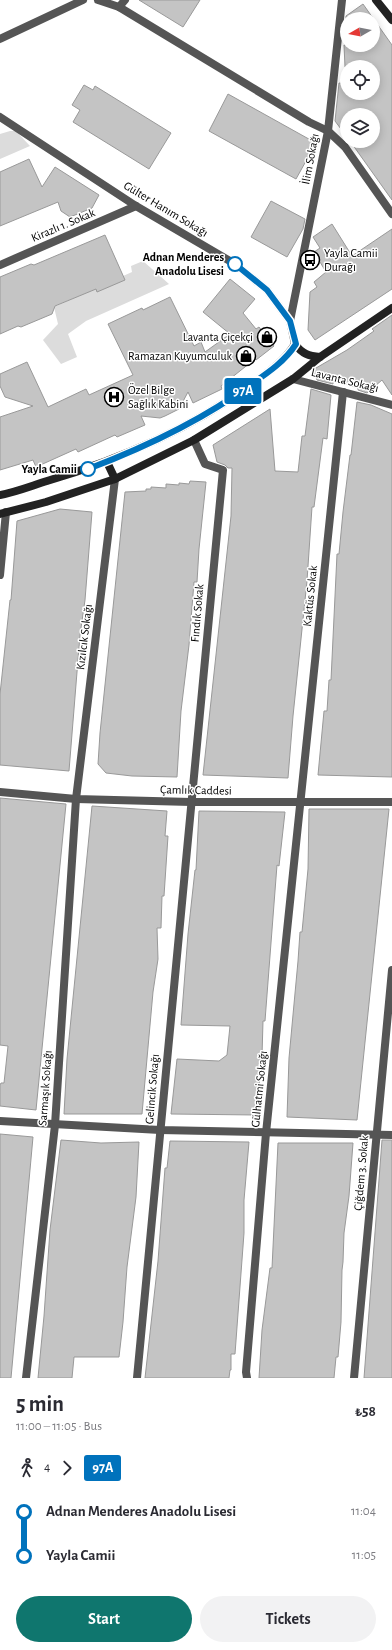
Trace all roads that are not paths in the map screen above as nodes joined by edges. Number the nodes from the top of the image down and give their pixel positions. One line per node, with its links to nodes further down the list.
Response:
1 (83, 0): 7 (street)
2 (98, 0): 5 (street)
3 (342, 0): 9 (street, İlim Sokağı)
4 (376, 0): 6 (main road)
5 (122, 3): 9 (street)
6 (392, 20)
7 (0, 39)
8 (0, 116): 10 (street, Gülter Hanım Sokağı)
9 (328, 132): 11 (street); 14 (street, İlim Sokağı)
10 (136, 206): 12 (street, Kirazlı 1. Sokak); 14 (street, Gülter Hanım Sokağı)
11 (392, 214)
12 (0, 265)
13 (392, 308): 16 (main road)
14 (290, 321): 15 (street, Gülter Hanım Sokağı)
15 (296, 344): 16 (main road); 21 (main road)
16 (320, 356): 17 (main road)
17 (293, 379): 18 (street, Lavanta Sokağı); 20 (main road)
18 (343, 392): 19 (street, Lavanta Sokağı); 29 (street, Kaktüs Sokak)
19 (392, 405)
20 (194, 440): 22 (main road); 28 (street, Fındık Sokak)
21 (107, 462): 22 (main road); 23 (main road)
22 (115, 479): 24 (main road); 27 (street, Kızılcık Sokağı)
23 (0, 495)
24 (3, 513): 25 (street)
25 (0, 575)
26 (0, 792): 27 (street, Çamlık Caddesi)
27 (76, 799): 28 (street, Çamlık Caddesi); 33 (street, Sarmaşık Sokağı)
28 (191, 802): 29 (street, Çamlık Caddesi); 34 (street, Gelincik Sokağı)
29 (301, 802): 30 (street, Çamlık Caddesi); 35 (street, Gülhatmi Sokağı)
30 (392, 802)
31 (392, 970): 36 (street, Çiğdem 3. Sokak)
32 (0, 1121): 33 (street)
33 (55, 1125): 34 (street); 38 (street, Sarmaşık Sokağı)
34 (160, 1130): 35 (street); 39 (street, Gelincik Sokağı)
35 (266, 1133): 36 (street); 40 (street, Gülhatmi Sokağı)
36 (376, 1135): 37 (street); 41 (street, Çiğdem 3. Sokak)
37 (392, 1135)
38 (26, 1378)
39 (137, 1378)
40 (247, 1378)
41 (354, 1378)

